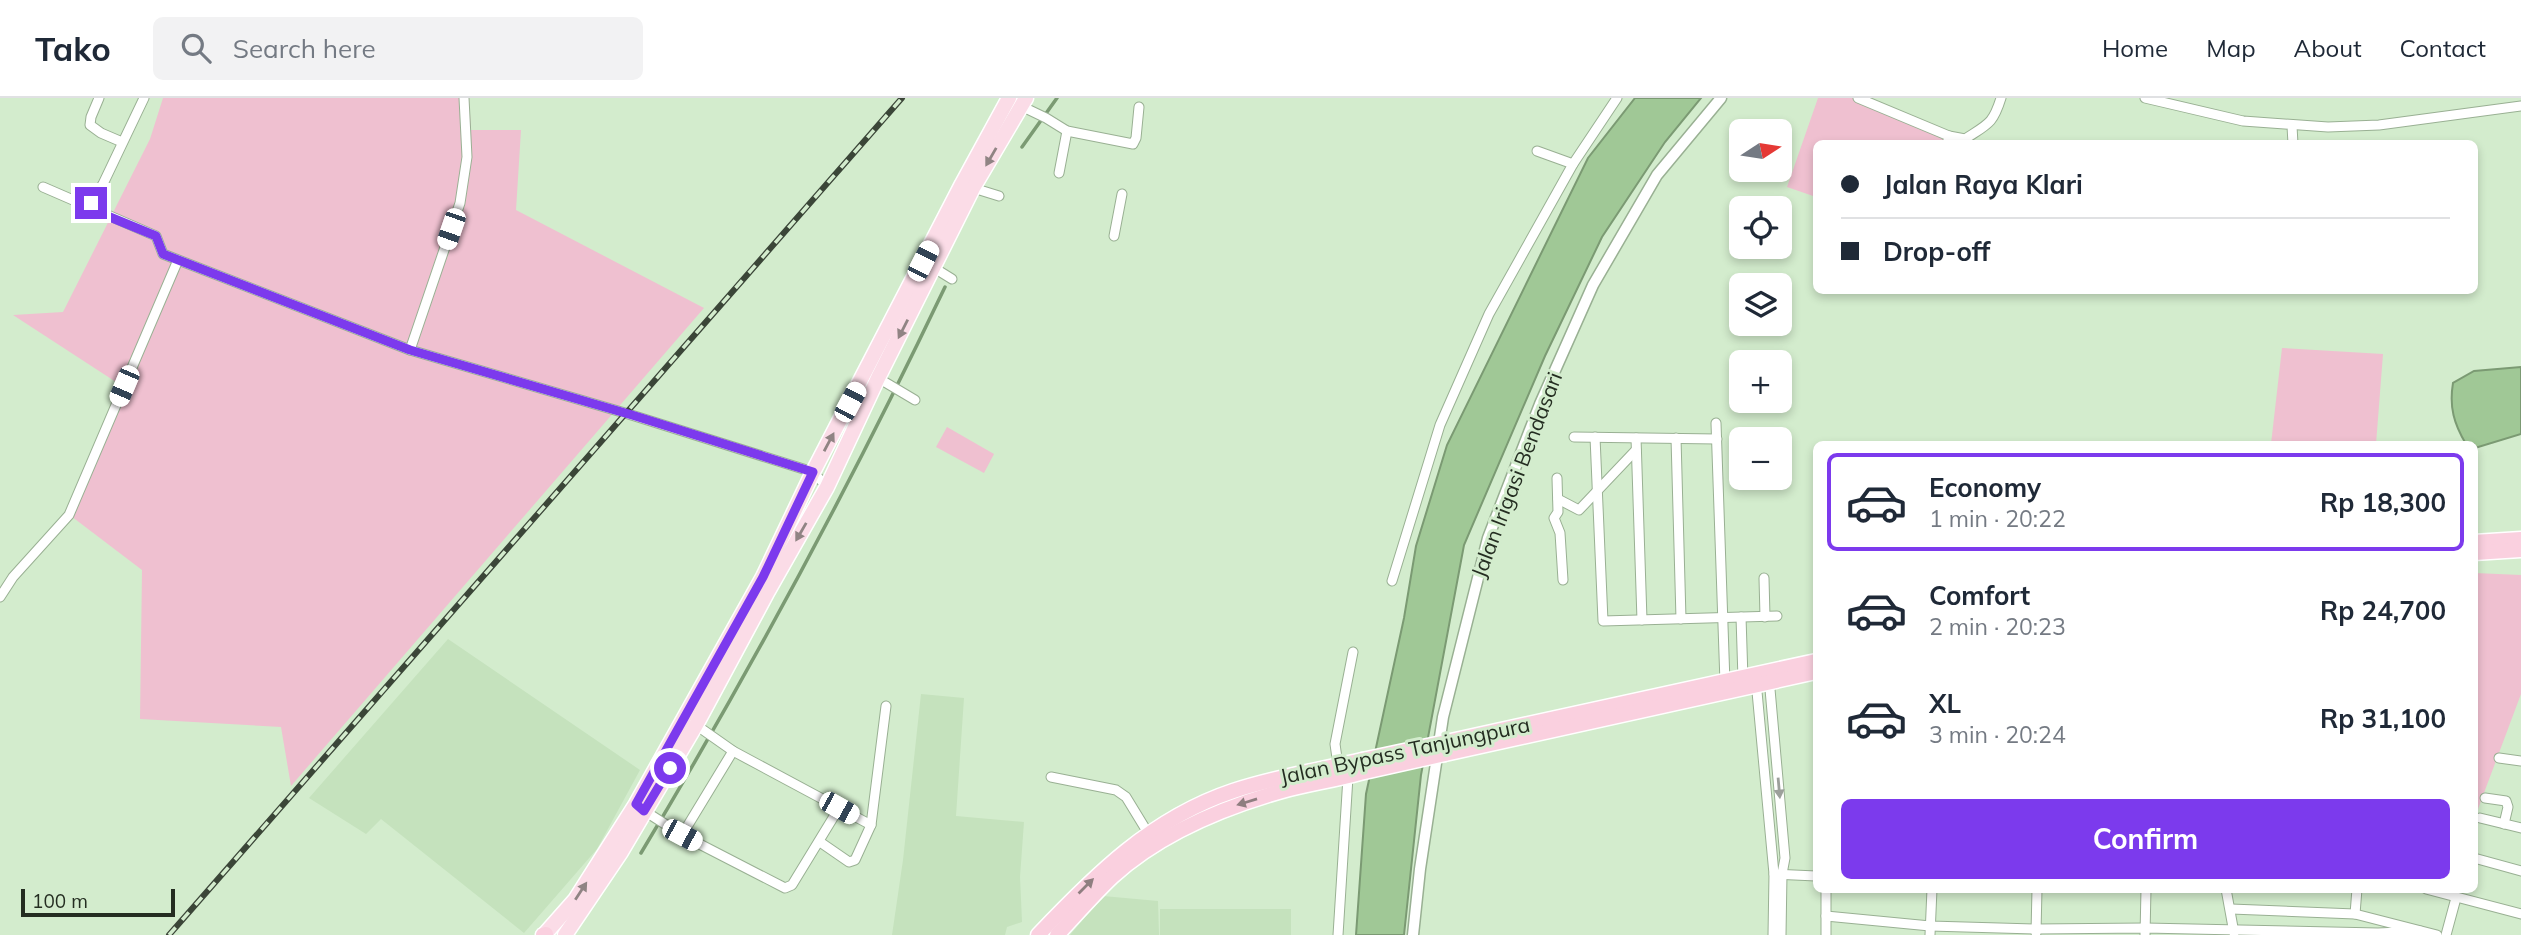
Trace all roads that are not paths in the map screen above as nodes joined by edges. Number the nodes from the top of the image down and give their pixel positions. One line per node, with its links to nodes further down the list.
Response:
1 (99, 98): 17 (street)
2 (144, 98): 17 (street)
3 (464, 98): 27 (street)
4 (1617, 98): 19 (street)
5 (1721, 98): 106 (street, Jalan Irigasi Bendasari)
6 (1858, 98): 15 (street)
7 (2001, 98): 15 (street)
8 (2144, 98): 10 (street)
9 (1019, 101): 14 (street); 26 (main road)
10 (2185, 102): 13 (street)
11 (2521, 106): 13 (street)
12 (1139, 107): 14 (street)
13 (2292, 126): 16 (street)
14 (1067, 131): 20 (street)
15 (1948, 140)
16 (2292, 140)
17 (122, 142): 23 (street)
18 (1537, 151): 19 (street)
19 (1573, 164): 48 (street)
20 (1059, 173)
21 (43, 187): 23 (street)
22 (1122, 194): 24 (street)
23 (88, 208): 25 (street)
24 (1114, 236)
25 (178, 260): 27 (street); 49 (street)
26 (939, 271): 28 (main road, one-way to 28); 37 (main road, one-way to 26)
27 (410, 350): 37 (street)
28 (878, 378): 29 (street); 39 (main road)
29 (915, 400)
30 (1716, 423): 35 (street)
31 (1574, 437): 32 (street)
32 (1595, 437): 33 (street); 40 (street)
33 (1636, 438): 34 (street); 36 (street)
34 (1676, 438): 35 (street); 54 (street)
35 (1717, 439): 53 (street)
36 (1636, 450): 40 (street); 55 (street)
37 (813, 472): 39 (street); 72 (main road)
38 (1558, 478): 41 (street)
39 (827, 486): 62 (main road, one-way to 62)
40 (1597, 490): 41 (street); 55 (street)
41 (1558, 499): 47 (street)
42 (2521, 539): 43 (highway)
43 (2478, 542)
44 (2521, 550): 45 (highway)
45 (2478, 553)
46 (1764, 578): 52 (street)
47 (1563, 580)
48 (1392, 581)
49 (0, 597)
50 (1777, 616): 52 (street)
51 (1741, 617): 52 (street); 53 (street); 59 (street)
52 (1765, 617)
53 (1723, 618): 54 (street); 60 (street)
54 (1681, 619): 55 (street)
55 (1642, 620)
56 (1353, 652): 67 (street)
57 (1813, 662): 59 (highway, Jalan Bypass Tanjungpura)
58 (1813, 672): 59 (highway, Jalan Bypass Tanjungpura)
59 (1758, 679): 60 (highway, Jalan Bypass Tanjungpura); 63 (highway, Jalan Bypass Tanjungpura); 82 (street)
60 (1725, 682): 63 (highway, Jalan Bypass Tanjungpura)
61 (886, 706): 75 (street)
62 (704, 731): 64 (street); 72 (main road)
63 (1445, 748): 68 (highway, Jalan Bypass Tanjungpura, bridge)
64 (733, 751): 71 (street); 78 (street)
65 (2499, 758): 66 (street)
66 (2521, 761)
67 (1338, 765): 68 (highway, Jalan Bypass Tanjungpura); 77 (highway, Jalan Bypass Tanjungpura)
68 (1357, 770): 104 (highway, Jalan Bypass Tanjungpura, one-way to 104); 105 (street)
69 (1051, 777): 77 (street)
70 (2486, 798): 74 (street)
71 (839, 808): 75 (street); 79 (street)
72 (649, 814): 78 (street); 101 (main road, one-way to 72); 102 (main road)
73 (2480, 818): 74 (street)
74 (2504, 824): 76 (street)
75 (871, 825): 79 (street)
76 (2521, 828)
77 (1148, 833): 103 (highway, Jalan Bypass Tanjungpura, one-way to 77)
78 (682, 835): 79 (street)
79 (820, 842)
80 (2478, 859): 81 (street)
81 (2521, 871)
82 (1778, 874): 83 (street); 107 (street); 108 (street)
83 (1813, 876)
84 (1826, 893): 95 (street)
85 (1932, 893): 96 (street)
86 (2036, 893): 99 (street)
87 (2146, 893): 97 (street)
88 (2228, 893): 92 (street)
89 (2357, 893): 93 (street)
90 (2439, 893): 91 (street)
91 (2456, 898): 94 (street); 111 (street)
92 (2231, 909): 93 (street); 100 (street)
93 (2355, 914): 98 (street)
94 (2521, 914)
95 (1826, 916): 96 (street); 109 (street)
96 (1930, 931): 99 (street)
97 (2145, 931): 99 (street); 100 (street)
98 (2420, 931): 100 (street); 110 (street)
99 (2036, 932)
100 (2234, 932)
101 (545, 935)
102 (565, 935)
103 (1038, 935)
104 (1057, 935)
105 (1338, 935)
106 (1413, 935)
107 (1773, 935)
108 (1782, 935)
109 (1826, 935)
110 (2437, 935)
111 (2446, 935)

